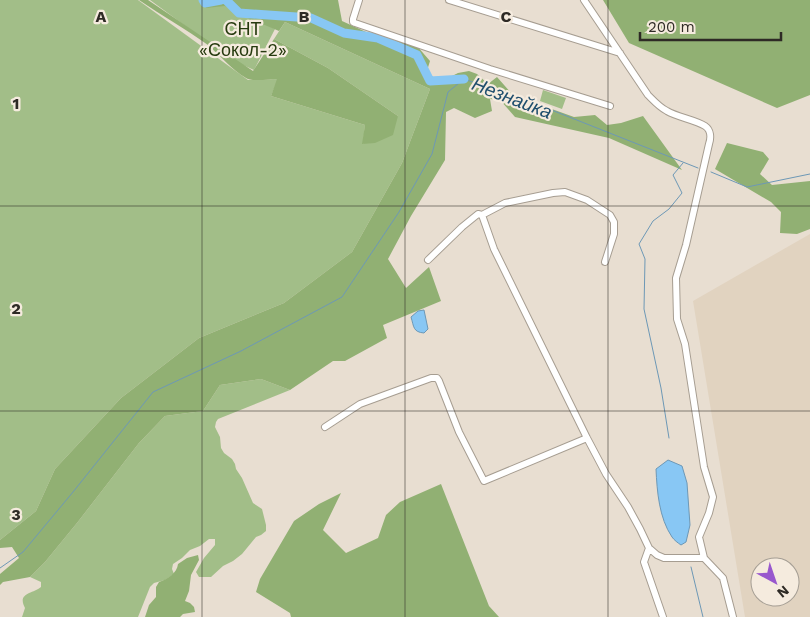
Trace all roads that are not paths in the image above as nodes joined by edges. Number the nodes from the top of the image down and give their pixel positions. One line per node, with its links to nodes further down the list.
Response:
1 (359, 0): 5 (street)
2 (449, 0): 4 (street)
3 (584, 0): 4 (street)
4 (620, 54): 12 (street)
5 (610, 106)
6 (482, 215): 7 (street); 8 (street); 10 (street)
7 (428, 260)
8 (605, 262)
9 (325, 427): 10 (street)
10 (587, 438): 11 (street)
11 (649, 548): 12 (street); 13 (street)
12 (704, 558): 14 (street)
13 (663, 617)
14 (733, 617)

